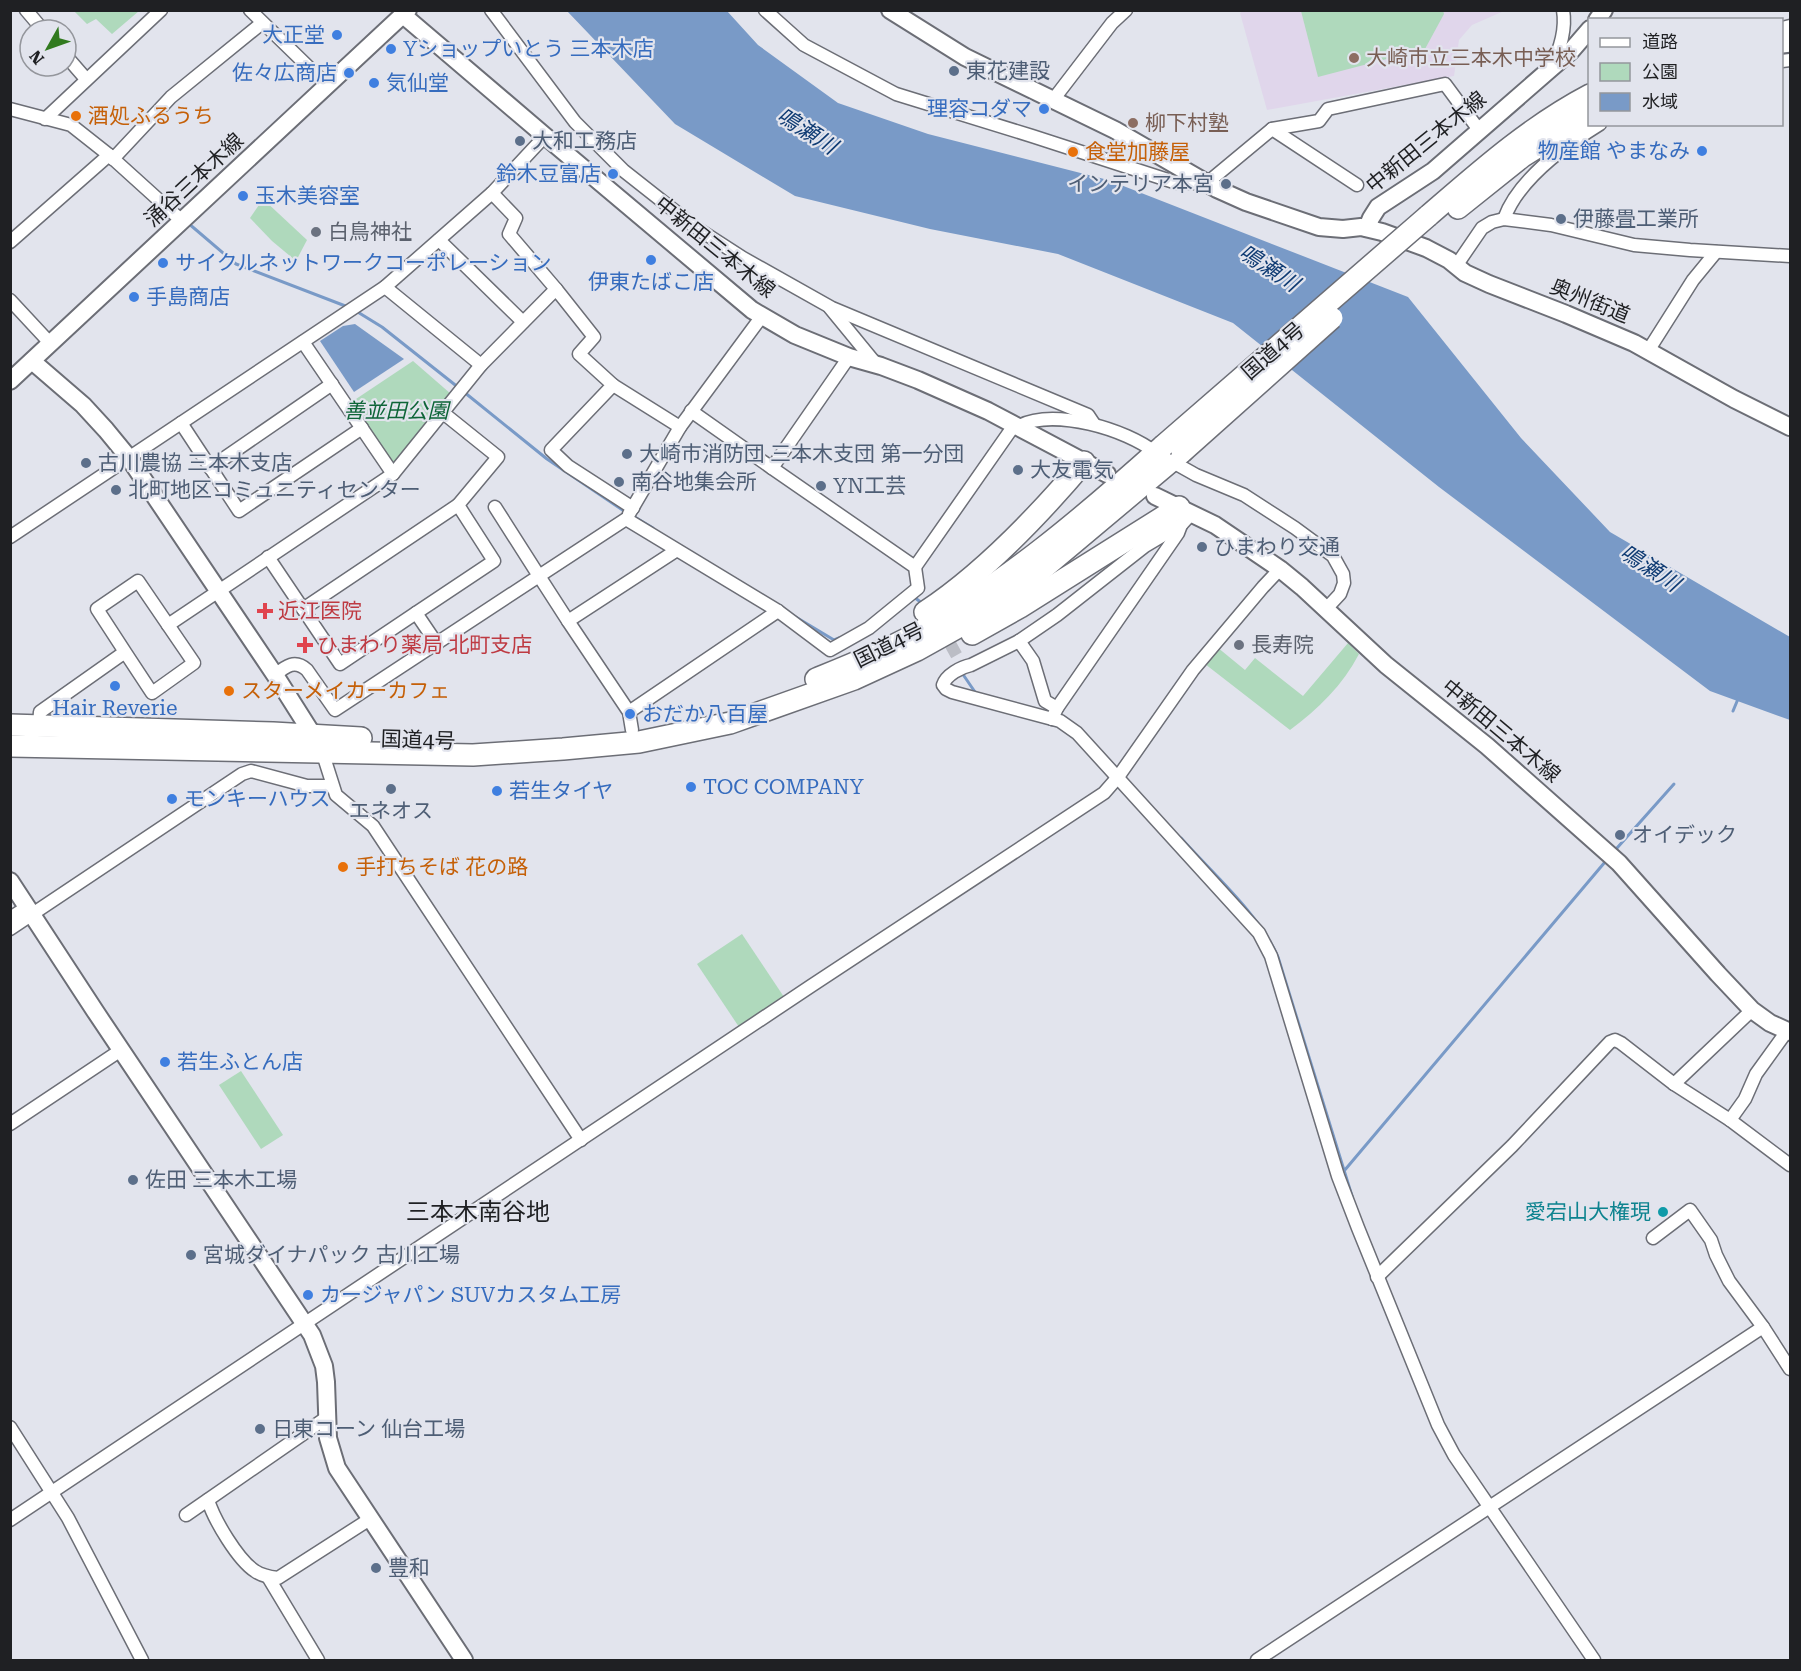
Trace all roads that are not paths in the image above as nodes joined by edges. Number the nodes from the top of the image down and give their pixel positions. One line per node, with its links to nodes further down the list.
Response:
1 (161, 10): 13 (street)
2 (250, 10): 9 (street)
3 (491, 10): 38 (street)
4 (765, 10): 24 (street)
5 (890, 10): 15 (main road)
6 (1126, 10): 15 (street)
7 (1563, 10): 12 (street)
8 (405, 13): 14 (main road, 涌谷三本木線); 22 (main road, 中新田三本木線)
9 (262, 23): 14 (street); 23 (street)
10 (1588, 31): 12 (main road, 中新田三本木線)
11 (78, 70): 13 (street)
12 (1542, 76): 21 (main road, 中新田三本木線)
13 (86, 79): 18 (street)
14 (328, 86): 28 (main road, 涌谷三本木線)
15 (1053, 100): 24 (main road)
16 (1588, 100): 59 (highway, 国道4号, bridge)
17 (10, 109): 18 (street)
18 (45, 119): 23 (street)
19 (1597, 126): 27 (street)
20 (1272, 129): 21 (street); 24 (street); 25 (street)
21 (1479, 130): 29 (main road, 中新田三本木線)
22 (544, 136): 26 (street); 39 (main road, 中新田三本木線)
23 (111, 157): 28 (street); 31 (street)
24 (1207, 183): 29 (main road)
25 (1357, 185)
26 (492, 193): 30 (street); 36 (street)
27 (1504, 219): 32 (street); 34 (street)
28 (182, 221): 42 (main road, 涌谷三本木線)
29 (1367, 228): 34 (main road, 奥州街道)
30 (438, 240): 35 (street); 40 (street)
31 (10, 242)
32 (1716, 252): 33 (street); 43 (street)
33 (1791, 256)
34 (1456, 266): 43 (main road, 奥州街道)
35 (385, 287): 41 (street); 47 (street)
36 (556, 289): 40 (street); 50 (street)
37 (10, 300): 42 (street)
38 (828, 305): 46 (street); 54 (street)
39 (762, 316): 44 (main road, 中新田三本木線); 51 (street)
40 (524, 322): 47 (street)
41 (303, 342): 49 (street); 53 (street)
42 (50, 344): 45 (main road, 涌谷三本木線)
43 (1648, 351): 57 (main road, 奥州街道)
44 (849, 357): 46 (main road, 中新田三本木線); 63 (street)
45 (32, 361): 48 (main road, 涌谷三本木線); 60 (main road)
46 (876, 364): 55 (main road, 中新田三本木線)
47 (481, 365): 52 (street)
48 (10, 381)
49 (332, 384): 58 (street); 62 (street)
50 (613, 385): 56 (street); 69 (street)
51 (692, 411): 56 (street); 63 (street)
52 (442, 412): 64 (street); 67 (street)
53 (181, 423): 60 (street); 62 (street)
54 (1094, 424): 55 (street); 59 (street)
55 (1017, 425): 61 (main road, 中新田三本木線); 74 (street)
56 (680, 427): 69 (street)
57 (1791, 427)
58 (362, 428): 62 (street); 64 (street)
59 (1168, 453): 81 (street); 89 (highway, 国道4号); 91 (highway, 国道4号)
60 (129, 458): 71 (street); 78 (main road)
61 (1083, 462): 65 (main road, 中新田三本木線); 89 (highway)
62 (210, 468)
63 (772, 468): 74 (street)
64 (393, 474): 73 (street)
65 (1107, 474)
66 (1155, 495): 70 (main road, 中新田三本木線)
67 (458, 505): 80 (street); 83 (street)
68 (495, 507): 76 (street)
69 (630, 513): 72 (street); 76 (street)
70 (1184, 514): 75 (main road, 中新田三本木線); 86 (street); 91 (highway); 92 (street)
71 (10, 537)
72 (677, 550): 82 (street); 84 (street)
73 (268, 557): 78 (street); 80 (street)
74 (915, 567): 77 (street)
75 (1280, 569): 81 (main road, 中新田三本木線); 98 (street)
76 (539, 576): 84 (street); 87 (street)
77 (918, 588): 79 (street); 82 (street)
78 (219, 591): 85 (street); 90 (main road)
79 (927, 602)
80 (303, 609): 83 (street)
81 (1326, 609): 104 (main road, 中新田三本木線)
82 (777, 611): 93 (street)
83 (416, 613): 87 (street)
84 (568, 621): 93 (street)
85 (168, 625): 88 (street); 88 (street)
86 (1019, 641): 92 (street); 92 (street)
87 (437, 644): 90 (street)
88 (125, 652): 95 (street)
89 (831, 673): 93 (highway, 国道4号)
90 (275, 675): 96 (main road)
91 (789, 703): 96 (highway, 国道4号)
92 (1054, 713): 98 (street)
93 (631, 721): 96 (highway, 国道4号)
94 (10, 725): 95 (highway, 国道4号)
95 (39, 725): 96 (highway, 国道4号)
96 (318, 743): 97 (highway, 国道4号); 99 (street)
97 (10, 746)
98 (1120, 774): 110 (street); 113 (street)
99 (332, 786): 101 (street); 110 (street)
100 (10, 881): 101 (main road)
101 (30, 911): 102 (street); 103 (street); 106 (main road)
102 (10, 918)
103 (10, 929)
104 (1752, 1010): 105 (main road, 中新田三本木線); 107 (street)
105 (1789, 1032): 108 (street)
106 (121, 1050): 109 (street); 114 (main road)
107 (1674, 1084): 108 (street); 113 (street)
108 (1730, 1120): 111 (street)
109 (10, 1124)
110 (581, 1140): 114 (street)
111 (1791, 1165)
112 (1653, 1238): 115 (street)
113 (1380, 1274): 121 (street)
114 (305, 1324): 117 (main road); 119 (street)
115 (1763, 1327): 116 (street); 121 (street)
116 (1791, 1369)
117 (326, 1418): 120 (street); 123 (main road)
118 (10, 1427): 119 (street)
119 (52, 1492): 124 (street); 126 (street)
120 (208, 1500): 122 (street); 125 (street)
121 (1492, 1505): 129 (street); 130 (street)
122 (186, 1515)
123 (370, 1519): 125 (street); 128 (main road)
124 (10, 1520)
125 (268, 1577): 127 (street)
126 (142, 1660)
127 (318, 1660)
128 (464, 1660)
129 (1257, 1660)
130 (1594, 1660)

